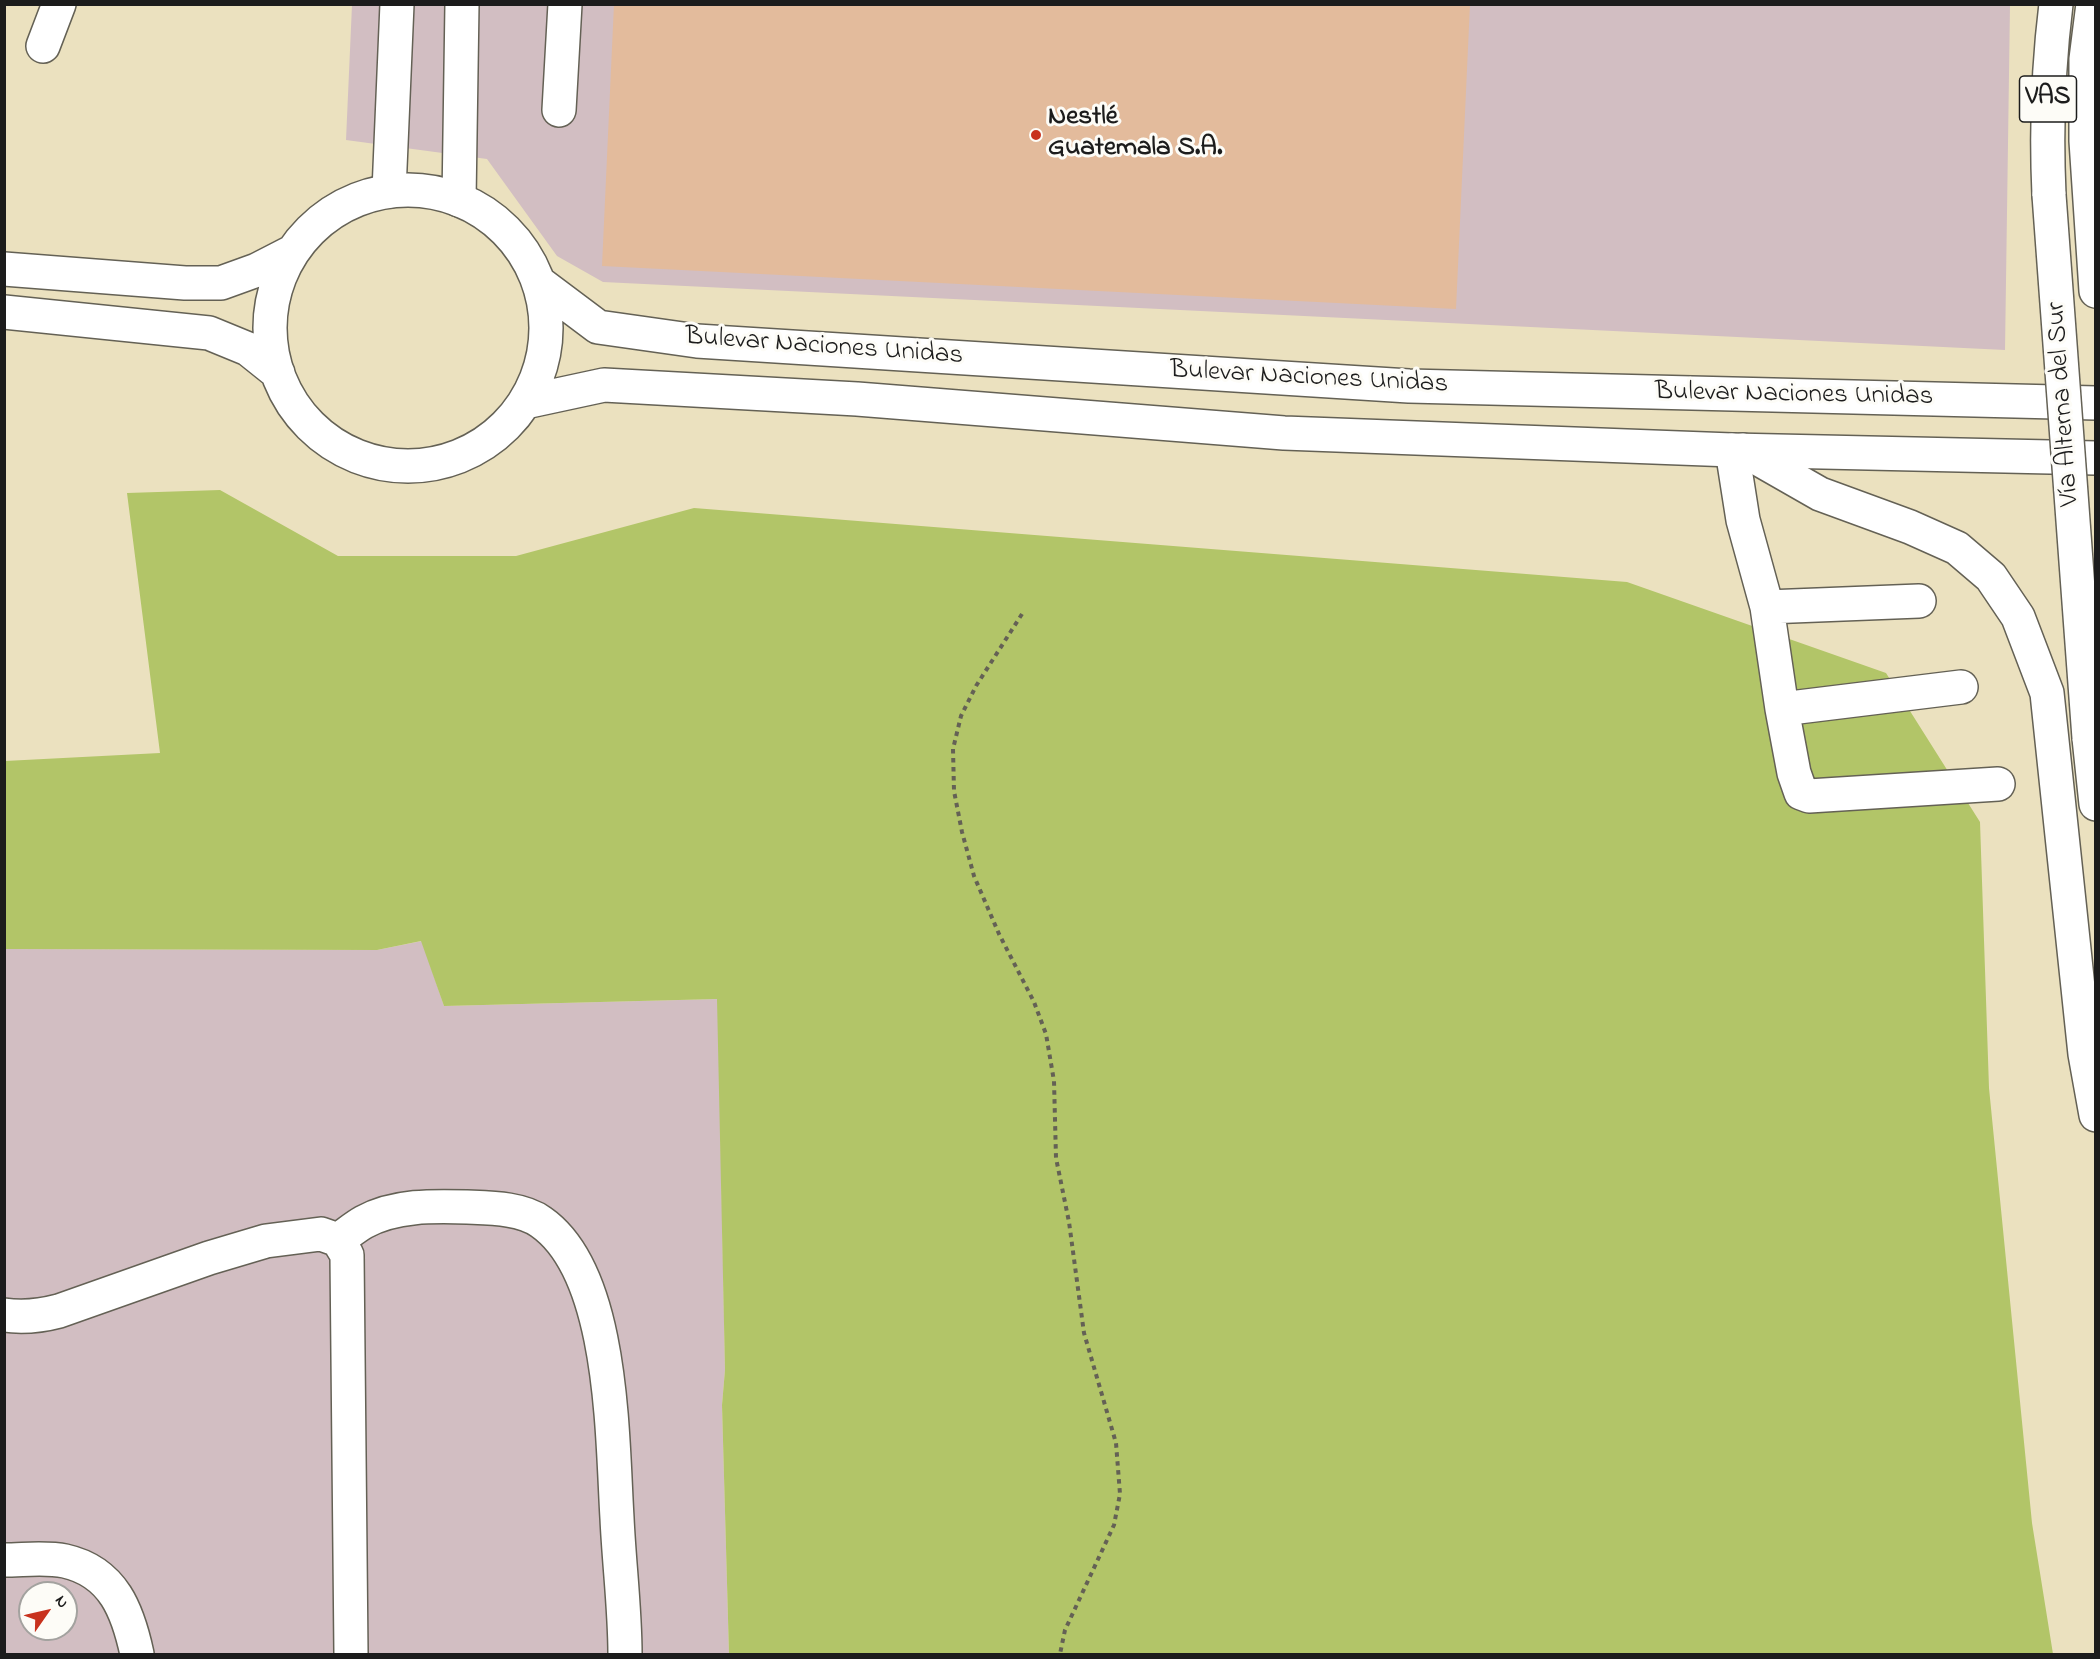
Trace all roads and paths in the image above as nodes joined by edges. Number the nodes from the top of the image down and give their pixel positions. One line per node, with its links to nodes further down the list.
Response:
1 (59, 4): 7 (main road)
2 (397, 4): 9 (main road)
3 (462, 4): 10 (main road)
4 (565, 4): 8 (main road)
5 (2056, 4): 27 (main road, Vía Alterna del Sur / VAS, bridge)
6 (2092, 4): 14 (main road, Vía Alterna del Sur / VAS)
7 (43, 46)
8 (559, 110)
9 (389, 192): 10 (main road); 11 (main road)
10 (459, 200): 13 (main road)
11 (292, 252): 12 (main road); 16 (main road)
12 (4, 269)
13 (538, 282): 17 (main road); 18 (main road, Bulevar Naciones Unidas)
14 (2096, 291)
15 (4, 312): 16 (main road)
16 (278, 373): 17 (main road)
17 (525, 402): 19 (main road, Bulevar Naciones Unidas)
18 (2096, 403)
19 (1737, 450): 20 (main road, Bulevar Naciones Unidas); 22 (main road); 28 (main road)
20 (2096, 458)
21 (1919, 601): 22 (main road)
22 (1767, 607): 25 (main road)
23 (1022, 614): 35 (path)
24 (1961, 687): 25 (main road)
25 (1782, 709): 26 (main road)
26 (1998, 784)
27 (2096, 804)
28 (2096, 1115)
29 (338, 1240): 30 (main road); 33 (main road); 34 (main road)
30 (4, 1315)
31 (4, 1560): 32 (main road)
32 (137, 1654)
33 (351, 1654)
34 (625, 1654)
35 (1060, 1654)

